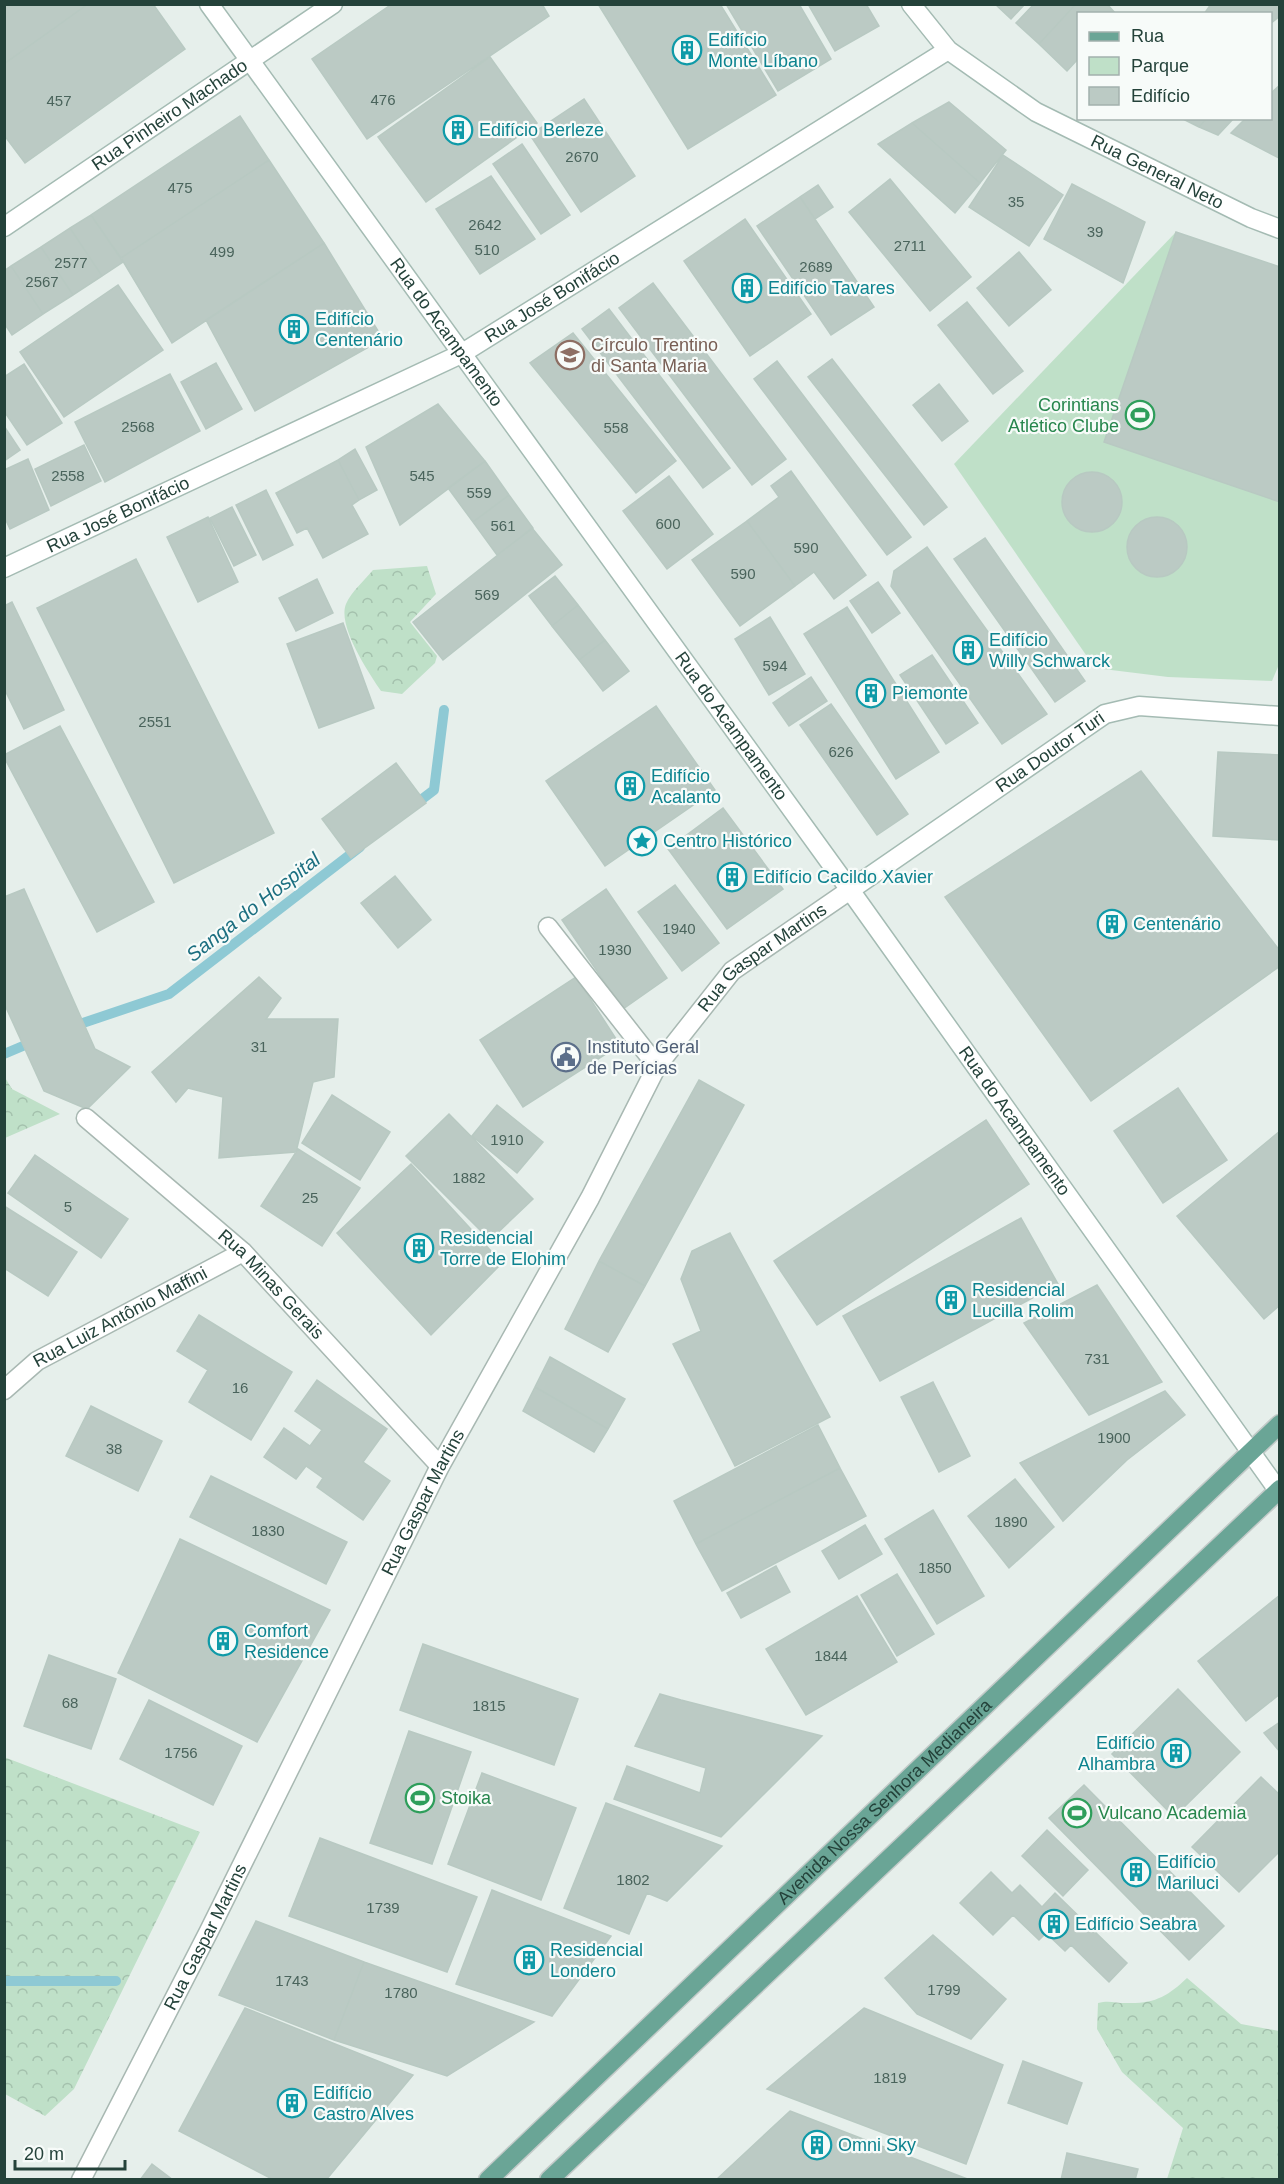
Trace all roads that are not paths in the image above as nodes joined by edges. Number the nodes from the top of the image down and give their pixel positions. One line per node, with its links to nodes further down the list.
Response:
1 (209, 4): 5 (main road, Rua do Acampamento)
2 (333, 4): 5 (main road, Rua Pinheiro Machado)
3 (911, 4): 4 (main road, Rua General Neto)
4 (948, 50): 7 (main road, Rua General Neto); 8 (main road, Rua José Bonifácio)
5 (249, 61): 6 (main road, Rua Pinheiro Machado); 8 (main road, Rua do Acampamento)
6 (4, 227)
7 (1280, 229)
8 (461, 354): 9 (main road, Rua José Bonifácio); 11 (main road, Rua do Acampamento)
9 (4, 568)
10 (1280, 716): 11 (main road, Rua Doutor Turi)
11 (850, 890): 13 (main road, Rua Gaspar Martins); 18 (main road, Rua do Acampamento)
12 (548, 927): 13 (main road)
13 (657, 1066): 19 (main road, Rua Gaspar Martins)
14 (86, 1118): 15 (main road, Rua Minas Gerais)
15 (243, 1252): 16 (main road, Rua Luiz Antônio Maffini); 19 (main road, Rua Minas Gerais)
16 (4, 1390)
17 (1280, 1424): 18 (main road, Avenida Nossa Senhora Medianeira)
18 (1251, 1451): 20 (main road, Rua do Acampamento); 22 (main road, Avenida Nossa Senhora Medianeira)
19 (440, 1467): 21 (main road, Rua Gaspar Martins)
20 (1279, 1491): 23 (main road)
21 (81, 2180)
22 (488, 2180)
23 (549, 2180)

